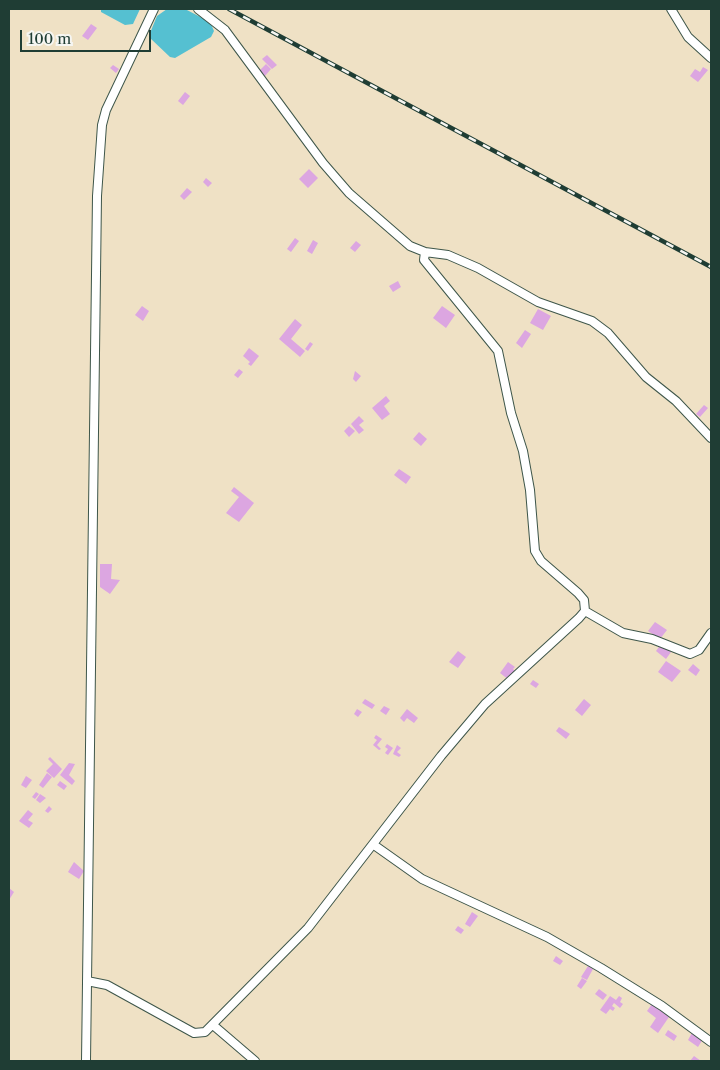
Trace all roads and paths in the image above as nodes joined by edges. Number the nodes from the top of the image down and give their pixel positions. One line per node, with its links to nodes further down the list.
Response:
1 (154, 9): 10 (street)
2 (198, 9): 5 (street)
3 (672, 9): 4 (street)
4 (711, 58)
5 (425, 252): 6 (street); 7 (street)
6 (711, 438)
7 (584, 611): 8 (street); 9 (street)
8 (711, 633)
9 (374, 845): 11 (street); 12 (street)
10 (87, 981): 11 (street); 13 (street)
11 (213, 1025): 14 (street)
12 (711, 1042)
13 (86, 1061)
14 (255, 1061)

